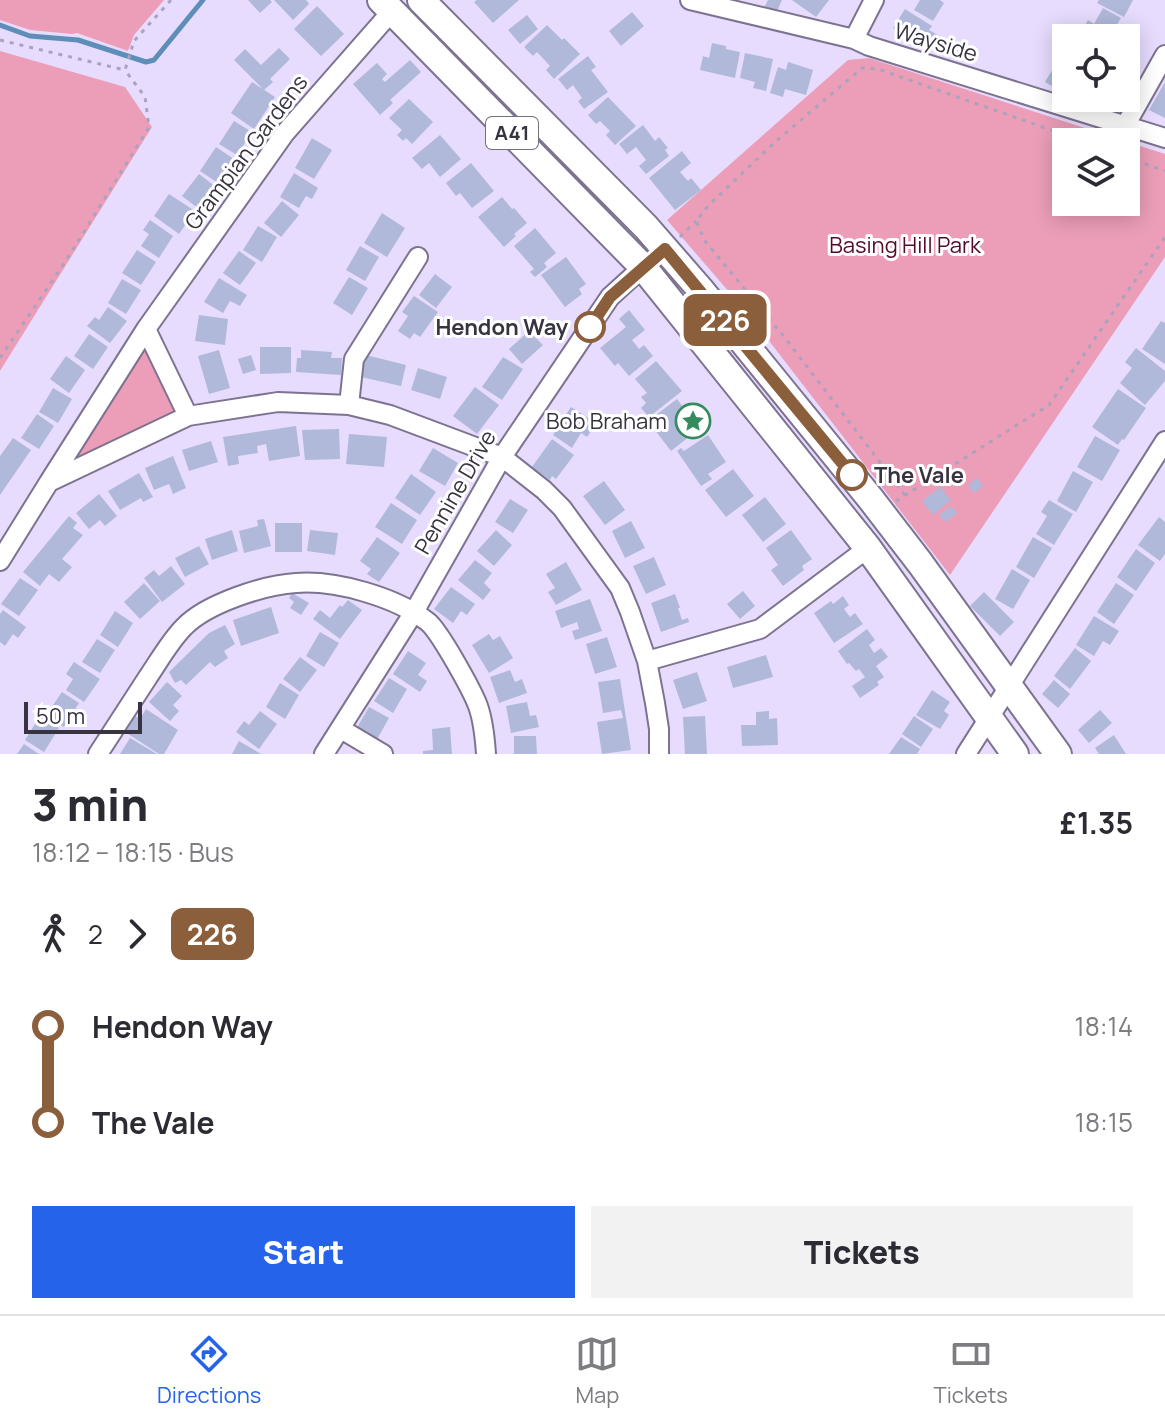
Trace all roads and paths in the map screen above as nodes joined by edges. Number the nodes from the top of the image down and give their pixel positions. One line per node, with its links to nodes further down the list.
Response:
1 (171, 0): 9 (path)
2 (421, 0): 17 (highway, A41)
3 (690, 0): 6 (street, Wayside)
4 (874, 0): 6 (street)
5 (386, 5): 19 (highway, A41); 20 (street, Grampian Gardens)
6 (854, 39): 10 (street, Wayside)
7 (0, 40): 9 (path)
8 (1165, 55): 10 (street)
9 (125, 70): 21 (path)
10 (1125, 126): 12 (street, Wayside)
11 (1052, 130): 15 (path)
12 (1165, 138)
13 (1140, 162): 14 (path)
14 (1165, 171)
15 (696, 221): 17 (path); 27 (path)
16 (1165, 237): 27 (path)
17 (671, 245): 19 (highway); 33 (highway, A41)
18 (418, 257): 22 (street)
19 (643, 267): 25 (street, Pennine Drive); 29 (highway, A41)
20 (146, 329): 23 (street); 26 (street, Grampian Gardens)
21 (0, 358)
22 (349, 405): 23 (street); 25 (street)
23 (188, 416): 26 (street)
24 (1165, 441): 33 (street)
25 (502, 457): 31 (street, Pennine Drive); 32 (street)
26 (49, 482): 30 (street, Grampian Gardens)
27 (905, 495): 28 (path)
28 (895, 502)
29 (868, 548): 32 (street); 34 (highway, A41)
30 (0, 561)
31 (414, 612): 35 (street, Pennine Drive); 36 (street); 39 (street)
32 (647, 661): 40 (street)
33 (1009, 688): 34 (street); 43 (highway, A41)
34 (988, 717): 41 (street); 42 (highway, A41)
35 (341, 729): 37 (street, Pennine Drive); 38 (street)
36 (98, 754)
37 (324, 754)
38 (383, 754)
39 (486, 754)
40 (659, 754)
41 (966, 754)
42 (1015, 754)
43 (1058, 754)

